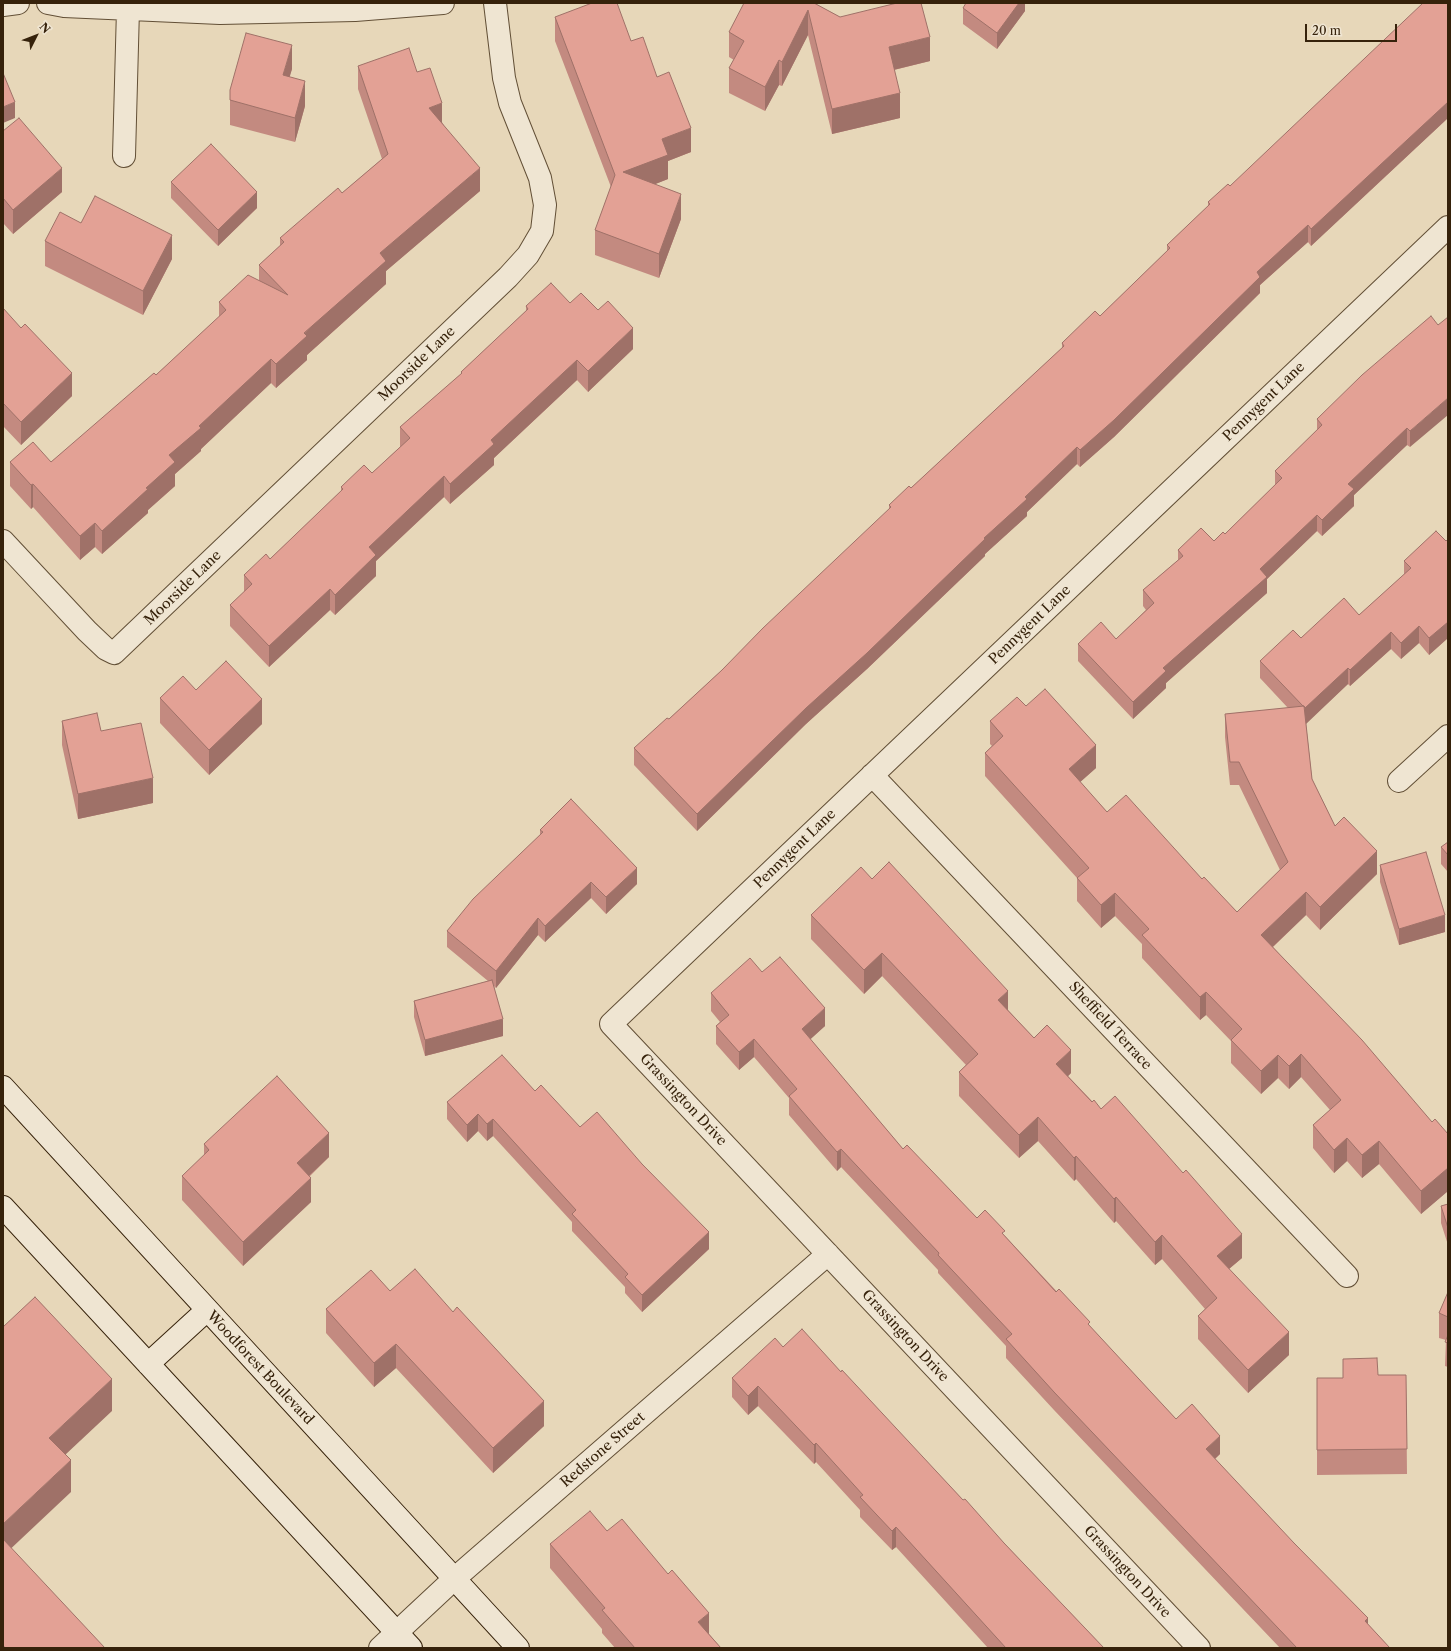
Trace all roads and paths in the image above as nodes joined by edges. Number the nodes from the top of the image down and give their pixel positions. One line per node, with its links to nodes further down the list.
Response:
1 (18, 3): 5 (street)
2 (48, 3): 6 (street)
3 (443, 3): 6 (street)
4 (496, 3): 9 (street, Moorside Lane)
5 (3, 5)
6 (128, 9): 7 (street)
7 (124, 156)
8 (1447, 230): 11 (street, Pennygent Lane)
9 (3, 541)
10 (1448, 736): 12 (street)
11 (872, 775): 13 (street, Pennygent Lane); 17 (street, Sheffield Terrace)
12 (1399, 782)
13 (611, 1024): 16 (street, Grassington Drive)
14 (3, 1087): 18 (street, Woodforest Boulevard)
15 (3, 1207): 19 (street)
16 (828, 1254): 20 (street, Redstone Street); 25 (street, Grassington Drive)
17 (1347, 1276)
18 (207, 1310): 19 (street); 20 (street, Woodforest Boulevard)
19 (148, 1364): 21 (street)
20 (454, 1579): 21 (street, Redstone Street); 24 (street, Woodforest Boulevard)
21 (397, 1632): 22 (street, Redstone Street); 23 (street)
22 (380, 1648)
23 (411, 1648)
24 (518, 1648)
25 (1199, 1648)

